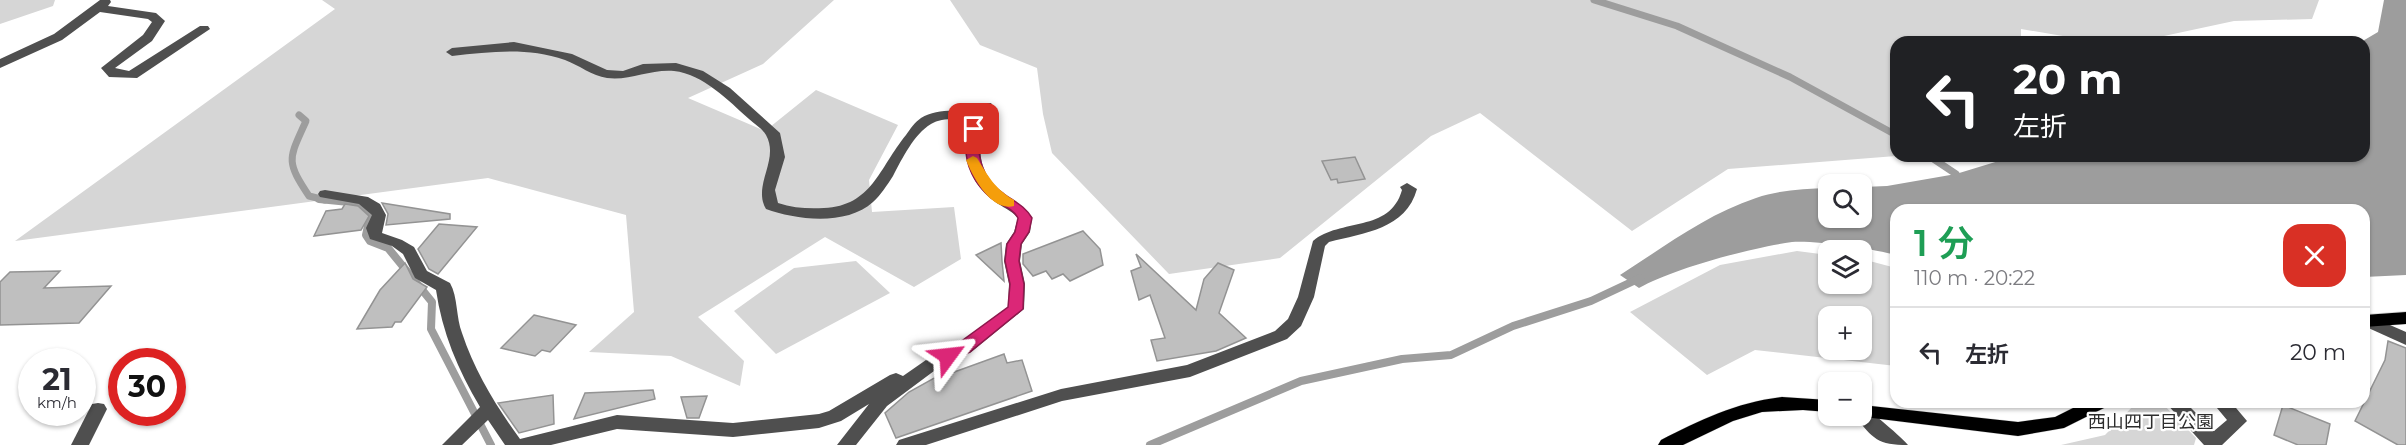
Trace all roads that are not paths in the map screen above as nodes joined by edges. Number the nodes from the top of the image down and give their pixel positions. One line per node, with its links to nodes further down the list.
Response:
1 (103, 4): 2 (street); 4 (street)
2 (204, 29)
3 (452, 52): 11 (street)
4 (0, 64)
5 (1407, 187): 26 (street)
6 (324, 194): 13 (street)
7 (2406, 318): 8 (main road)
8 (2370, 321)
9 (2370, 323): 10 (street)
10 (2406, 339)
11 (932, 364): 24 (street); 25 (street)
12 (1818, 405): 27 (main road)
13 (489, 408): 20 (street); 23 (street)
14 (2088, 408): 18 (main road)
15 (2180, 408): 21 (street)
16 (2226, 408): 21 (street)
17 (98, 409): 22 (street)
18 (1872, 413)
19 (1872, 424): 28 (street)
20 (458, 438)
21 (2213, 444)
22 (80, 445)
23 (515, 445)
24 (523, 445)
25 (846, 445)
26 (905, 445)
27 (1668, 445)
28 (1899, 445)

